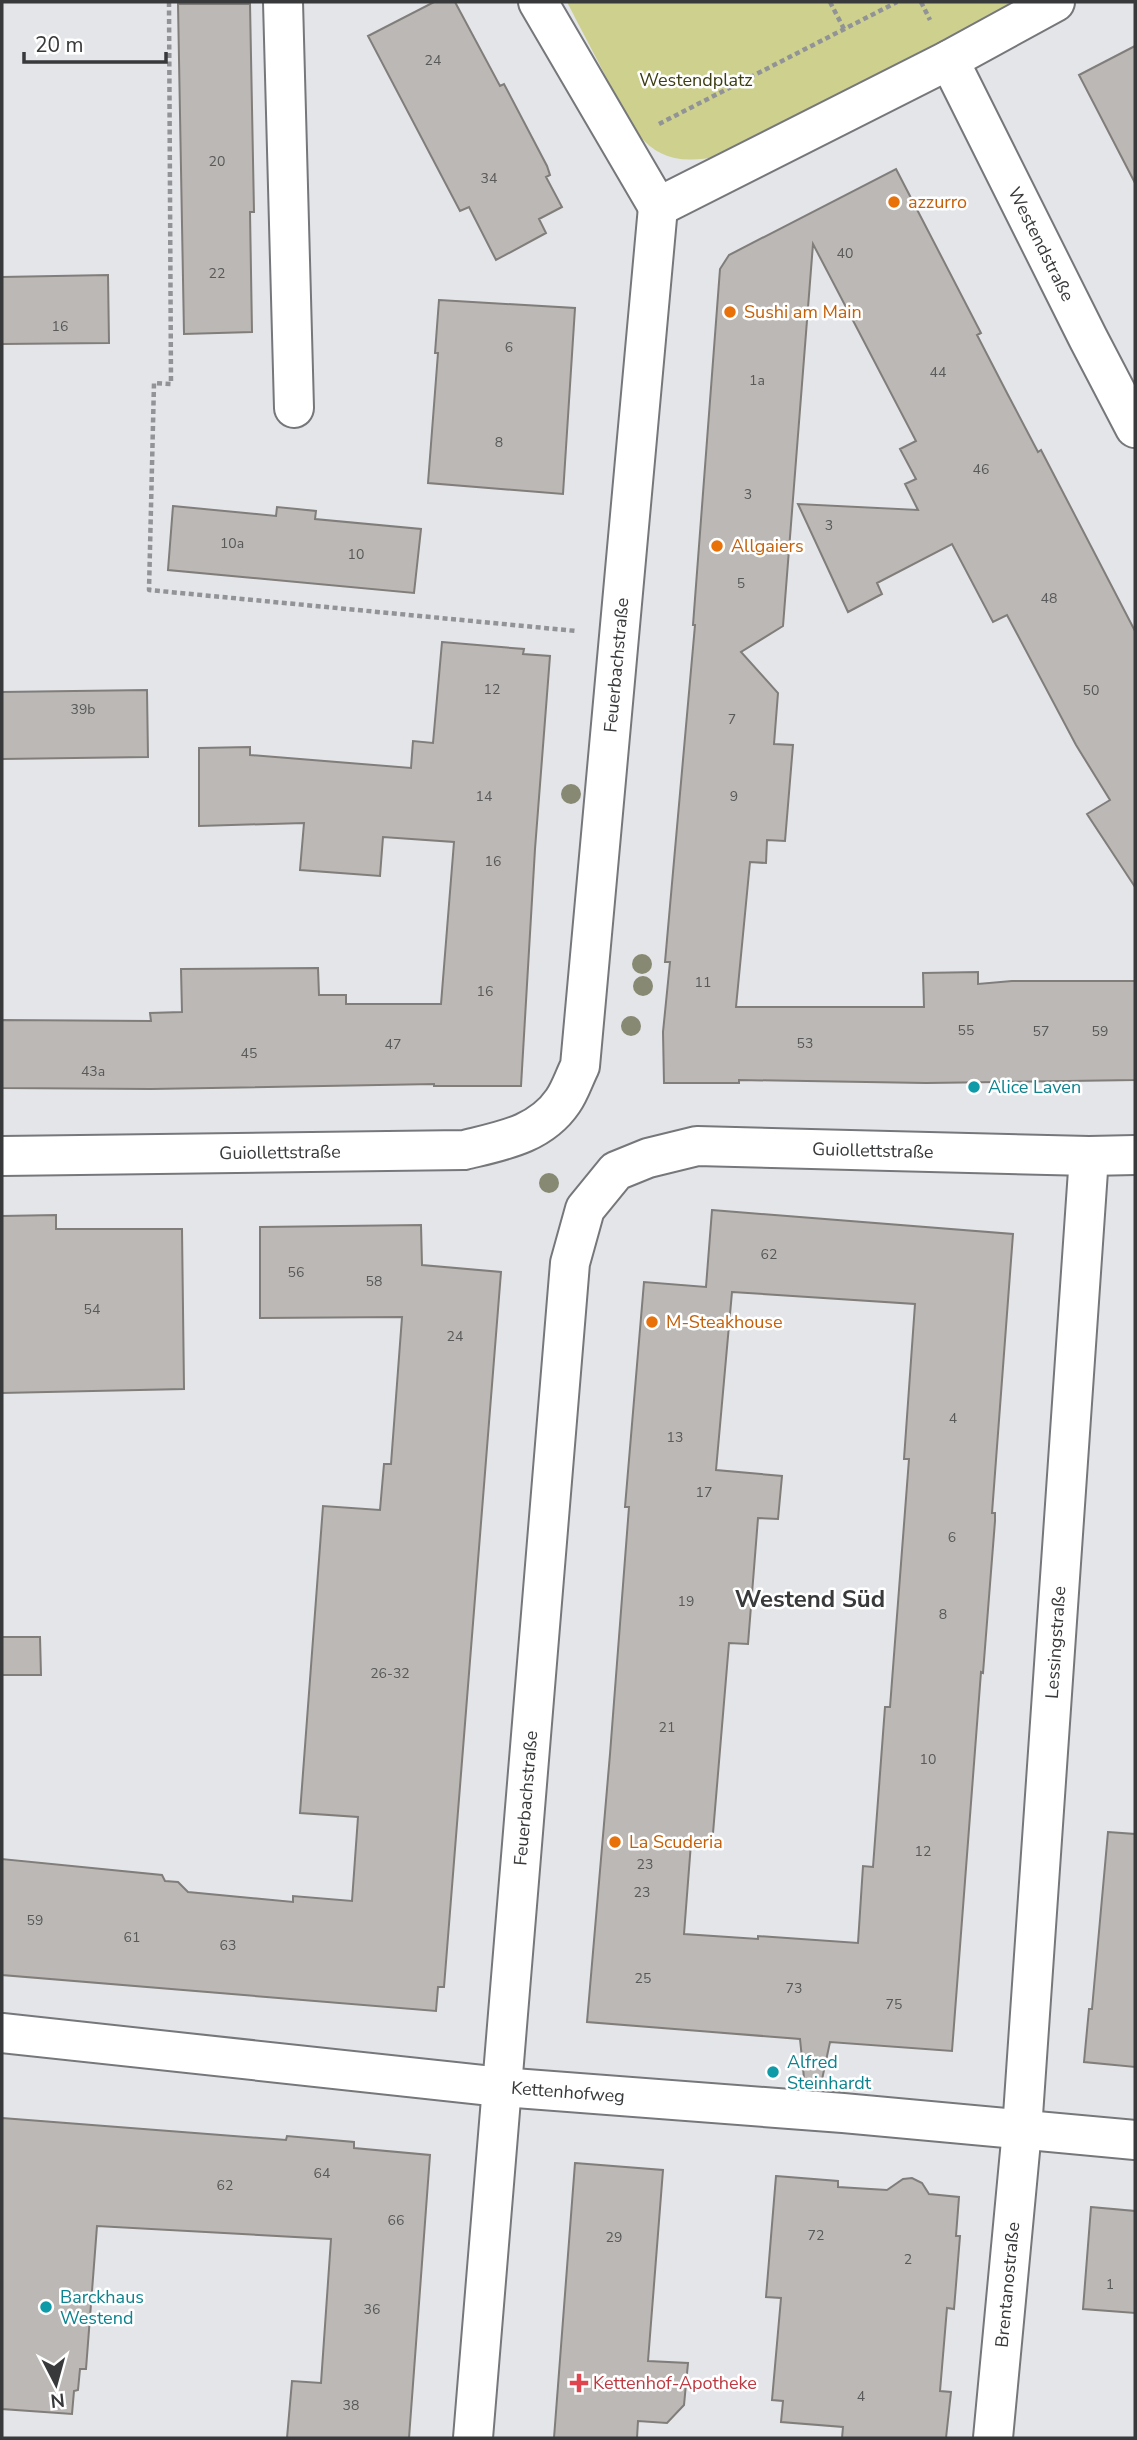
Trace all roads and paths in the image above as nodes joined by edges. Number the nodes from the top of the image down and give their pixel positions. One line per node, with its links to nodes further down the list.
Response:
1 (282, 2): 10 (street)
2 (538, 2): 8 (street)
3 (830, 2): 6 (path)
4 (897, 2): 6 (path)
5 (1055, 2): 7 (street)
6 (844, 29): 8 (path)
7 (949, 60): 9 (street); 11 (street, Westendstraße)
8 (621, 144): 9 (street)
9 (658, 207): 12 (street, Feuerbachstraße)
10 (294, 408)
11 (1135, 428)
12 (551, 1117): 14 (street, Guiollettstraße)
13 (1135, 1155): 15 (street, Guiollettstraße)
14 (2, 1156)
15 (1089, 1156): 16 (street, Guiollettstraße); 19 (street, Lessingstraße)
16 (615, 1171): 18 (street, Feuerbachstraße)
17 (2, 2033): 18 (street, Kettenhofweg)
18 (501, 2087): 19 (street, Kettenhofweg); 21 (street, Feuerbachstraße)
19 (1023, 2130): 20 (street, Kettenhofweg); 22 (street, Brentanostraße)
20 (1135, 2140)
21 (473, 2438)
22 (993, 2438)

